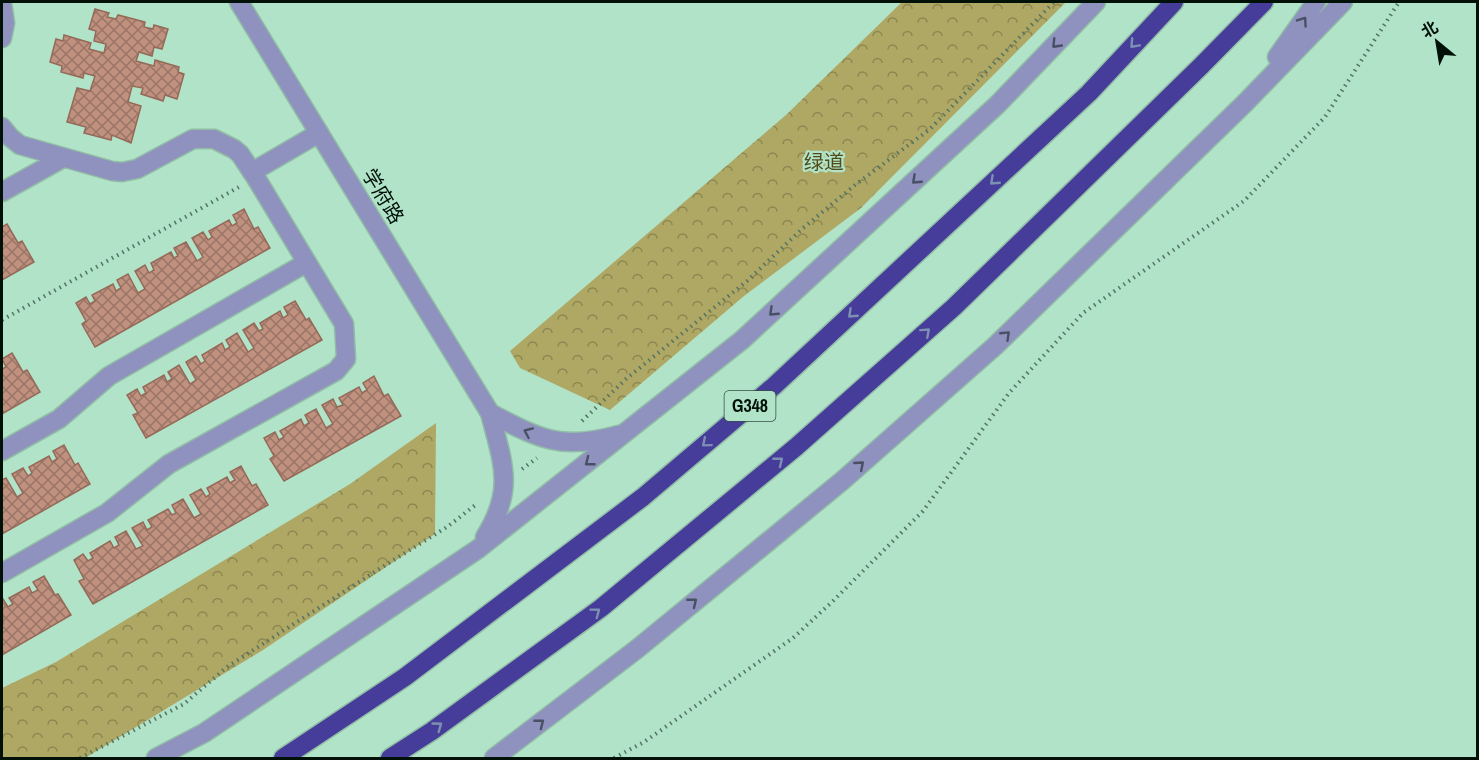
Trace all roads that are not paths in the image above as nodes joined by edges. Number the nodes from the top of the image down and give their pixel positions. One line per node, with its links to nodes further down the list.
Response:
1 (239, 2): 11 (street, 学府路)
2 (1096, 2): 17 (street, one-way to 17)
3 (1174, 2): 22 (highway, G348, one-way to 22)
4 (1264, 2): 23 (highway, one-way to 4)
5 (1316, 2): 9 (street, one-way to 5)
6 (1343, 2): 9 (street)
7 (2, 3): 8 (street)
8 (2, 38)
9 (1245, 103): 24 (street, one-way to 9)
10 (2, 127): 12 (street)
11 (318, 133): 13 (street); 16 (street, 学府路)
12 (63, 158): 13 (street); 14 (street)
13 (254, 175): 15 (street)
14 (2, 192)
15 (306, 263): 18 (street); 20 (street)
16 (490, 413): 17 (street, one-way to 16); 19 (street)
17 (626, 433): 19 (street, one-way to 19)
18 (2, 450)
19 (478, 549): 21 (street)
20 (2, 573)
21 (156, 759)
22 (283, 759)
23 (390, 759)
24 (494, 759)

